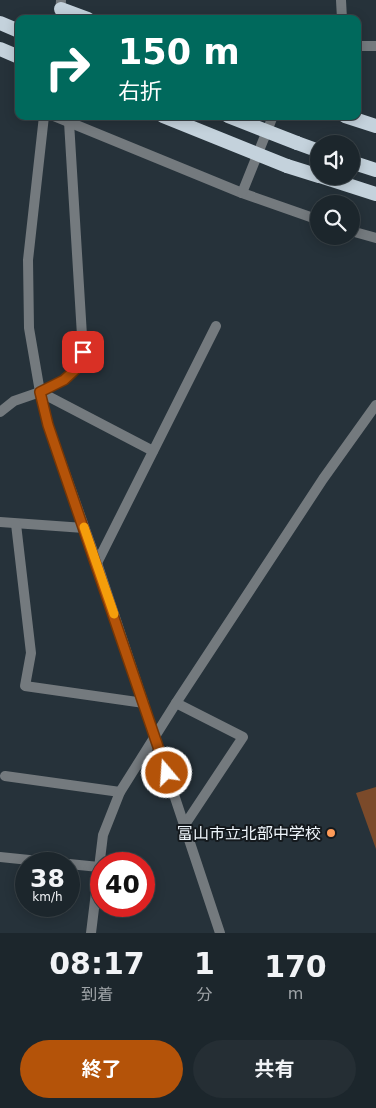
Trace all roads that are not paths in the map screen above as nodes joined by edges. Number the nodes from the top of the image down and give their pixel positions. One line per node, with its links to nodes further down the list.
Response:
1 (341, 0): 4 (street)
2 (61, 9): 3 (highway)
3 (77, 15)
4 (342, 15)
5 (0, 23): 6 (highway)
6 (15, 29)
7 (361, 46): 8 (street)
8 (376, 46)
9 (0, 49): 10 (highway)
10 (15, 55)
11 (44, 120): 30 (street)
12 (63, 120): 17 (street)
13 (173, 120): 22 (highway, bridge)
14 (238, 120): 19 (highway, bridge)
15 (271, 120): 24 (street)
16 (357, 120): 18 (highway)
17 (68, 122): 24 (street); 30 (street)
18 (376, 126)
19 (310, 148)
20 (360, 165): 21 (highway)
21 (376, 170)
22 (310, 173)
23 (348, 185): 25 (highway)
24 (242, 193): 26 (street)
25 (376, 194)
26 (310, 217)
27 (360, 234): 28 (street)
28 (376, 238)
29 (216, 326): 33 (street)
30 (40, 392): 32 (street); 33 (street); 36 (street)
31 (376, 405): 39 (street)
32 (0, 412)
33 (153, 451): 37 (street)
34 (0, 522): 35 (street)
35 (16, 524): 36 (street); 38 (street)
36 (84, 528): 37 (street)
37 (97, 563): 38 (street)
38 (144, 702): 40 (street)
39 (176, 703): 40 (street); 43 (street)
40 (156, 738): 42 (street); 43 (street)
41 (5, 776): 42 (street)
42 (120, 792): 44 (street)
43 (184, 826): 49 (street)
44 (101, 852)
45 (0, 858): 46 (street)
46 (15, 859)
47 (92, 917): 48 (street)
48 (90, 933)
49 (220, 933)

